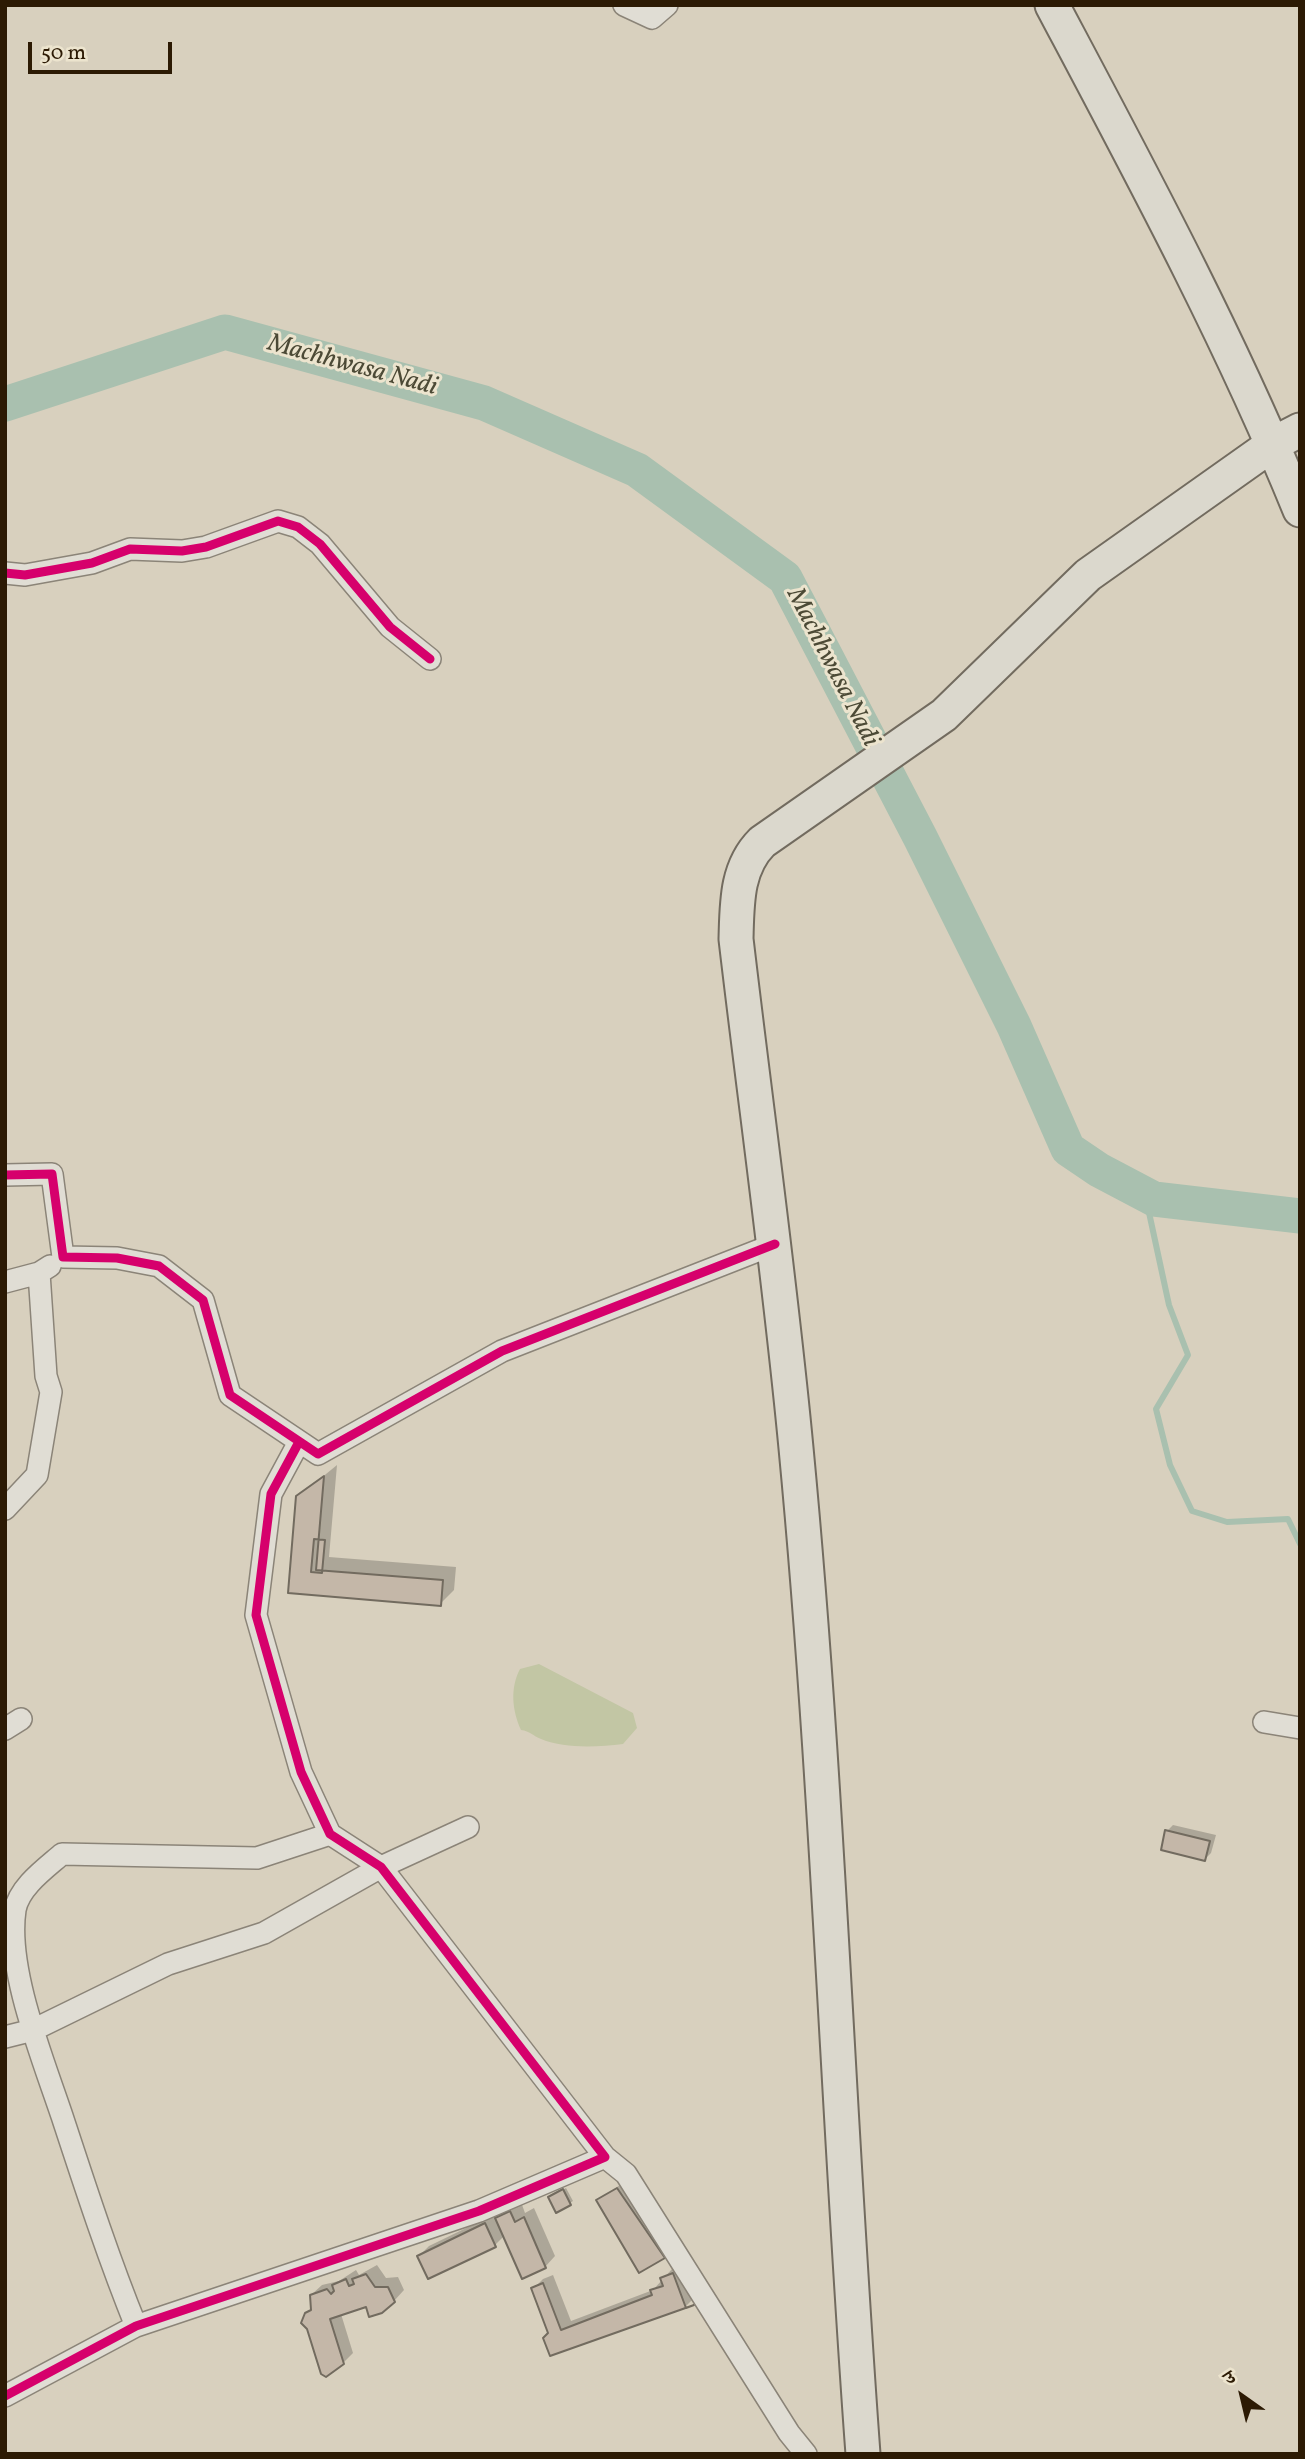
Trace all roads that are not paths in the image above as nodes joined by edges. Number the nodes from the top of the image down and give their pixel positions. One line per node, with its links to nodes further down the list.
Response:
1 (624, 5): 2 (street)
2 (667, 5)
3 (1052, 5): 4 (main road)
4 (1286, 437): 5 (main road); 9 (main road)
5 (1300, 510)
6 (5, 573): 7 (street)
7 (430, 659)
8 (5, 1175): 10 (street)
9 (775, 1244): 13 (street); 26 (main road)
10 (63, 1257): 11 (street); 13 (street)
11 (39, 1273): 12 (street); 14 (street)
12 (5, 1282)
13 (299, 1442): 18 (street)
14 (5, 1509)
15 (1264, 1722): 16 (street)
16 (1300, 1728)
17 (468, 1827): 19 (street)
18 (330, 1834): 19 (street); 20 (street)
19 (382, 1867): 20 (street); 22 (street)
20 (33, 2030): 21 (street); 23 (street)
21 (5, 2037)
22 (605, 2157): 23 (street); 25 (street)
23 (136, 2326): 24 (street)
24 (5, 2396)
25 (806, 2454)
26 (863, 2454)

